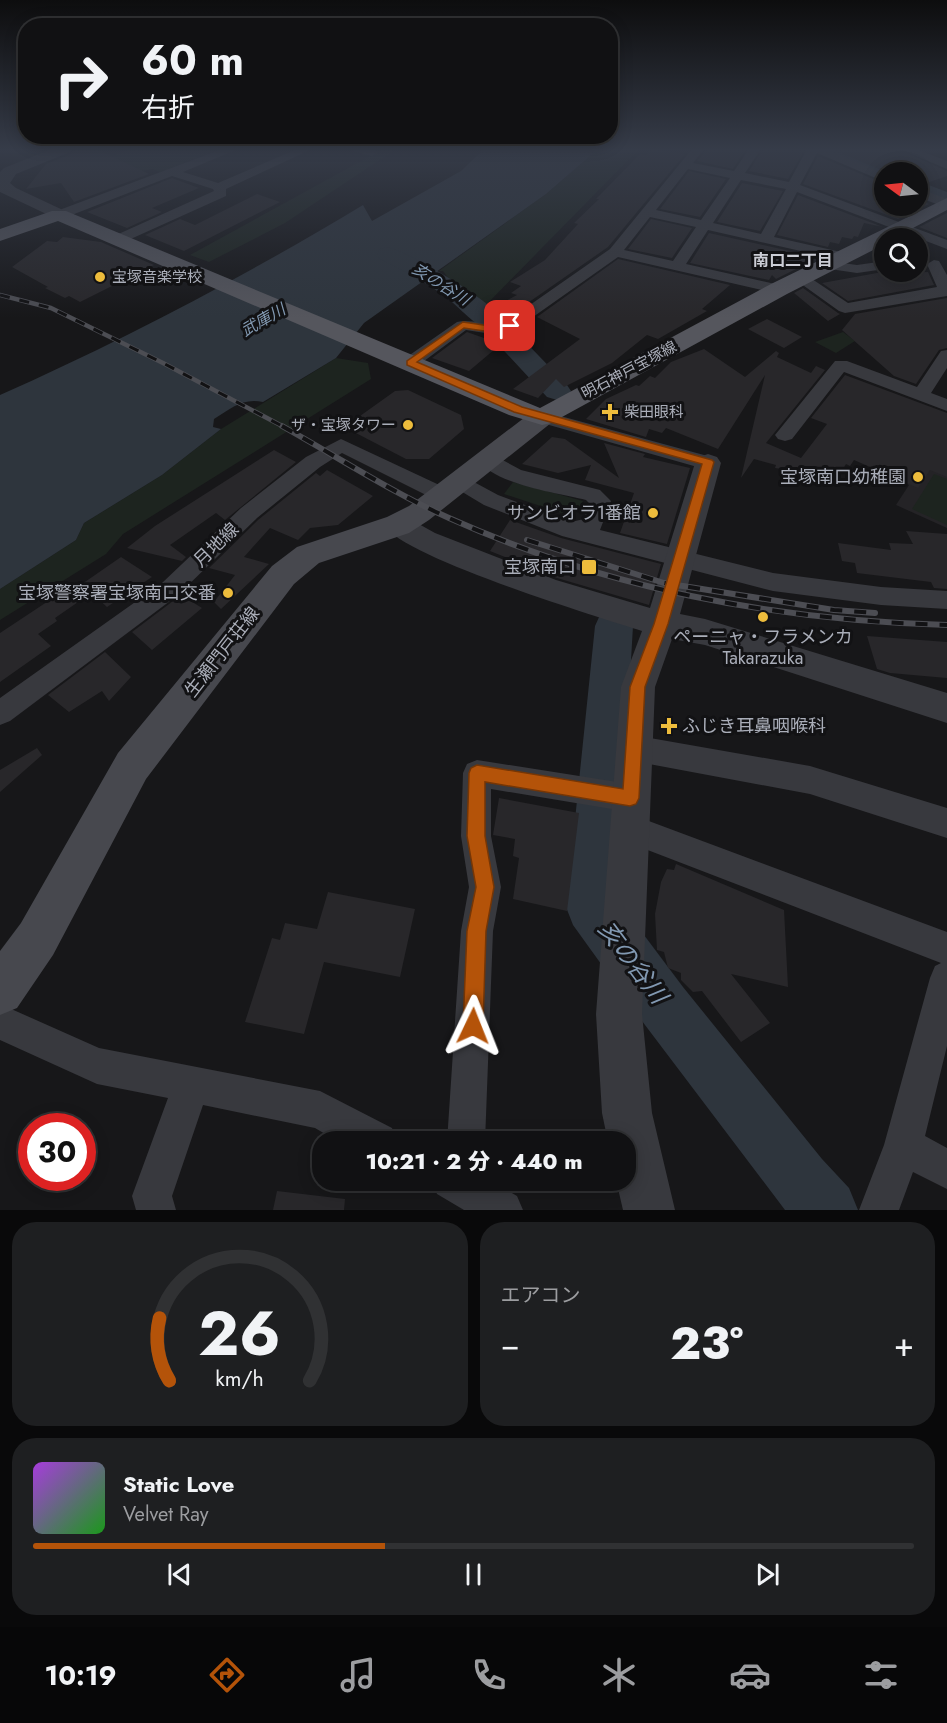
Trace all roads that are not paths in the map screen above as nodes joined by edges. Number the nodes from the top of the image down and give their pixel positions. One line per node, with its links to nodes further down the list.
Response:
1 (39, 205): 10 (street)
2 (84, 205): 10 (street)
3 (184, 205): 13 (street)
4 (652, 205): 9 (street)
5 (717, 205): 11 (street)
6 (782, 205): 15 (street)
7 (845, 205): 12 (street)
8 (939, 205): 12 (main road, 明石神戸宝塚線)
9 (647, 212): 11 (street); 17 (street)
10 (59, 215): 13 (main road); 14 (main road)
11 (705, 224): 15 (street); 20 (street)
12 (901, 226): 16 (street); 18 (main road, 明石神戸宝塚線)
13 (111, 231): 26 (main road)
14 (0, 235)
15 (766, 238): 18 (street)
16 (947, 245)
17 (615, 252): 20 (street); 26 (street)
18 (837, 261): 21 (street); 22 (main road, 明石神戸宝塚線)
19 (933, 264): 24 (street)
20 (676, 266): 23 (street)
21 (874, 267)
22 (801, 278): 23 (main road, 明石神戸宝塚線); 24 (street)
23 (779, 289): 29 (main road, 明石神戸宝塚線)
24 (947, 290)
25 (947, 355): 27 (street)
26 (407, 361): 29 (main road)
27 (921, 394): 28 (street); 30 (street)
28 (947, 405)
29 (542, 417): 31 (main road, 生瀬門戸荘線); 32 (street)
30 (785, 435)
31 (488, 459): 33 (main road, 生瀬門戸荘線); 35 (street)
32 (708, 462): 36 (street)
33 (452, 489): 34 (main road, 生瀬門戸荘線); 35 (street); 40 (street, 月地線)
34 (398, 525): 38 (street); 46 (main road, 生瀬門戸荘線)
35 (570, 530): 36 (street)
36 (680, 559): 37 (street); 38 (street)
37 (947, 600)
38 (661, 624): 39 (street); 41 (street)
39 (947, 708)
40 (0, 713)
41 (633, 748): 42 (street); 43 (street)
42 (617, 803): 44 (street); 50 (street); 56 (street)
43 (947, 823)
44 (947, 950)
45 (947, 978): 51 (street)
46 (0, 991)
47 (0, 1022): 48 (street)
48 (191, 1085): 49 (street); 54 (street)
49 (358, 1131)
50 (467, 1131)
51 (903, 1145): 52 (street); 57 (street)
52 (947, 1169)
53 (462, 1191): 55 (street)
54 (156, 1210)
55 (503, 1210)
56 (649, 1210)
57 (879, 1210)

